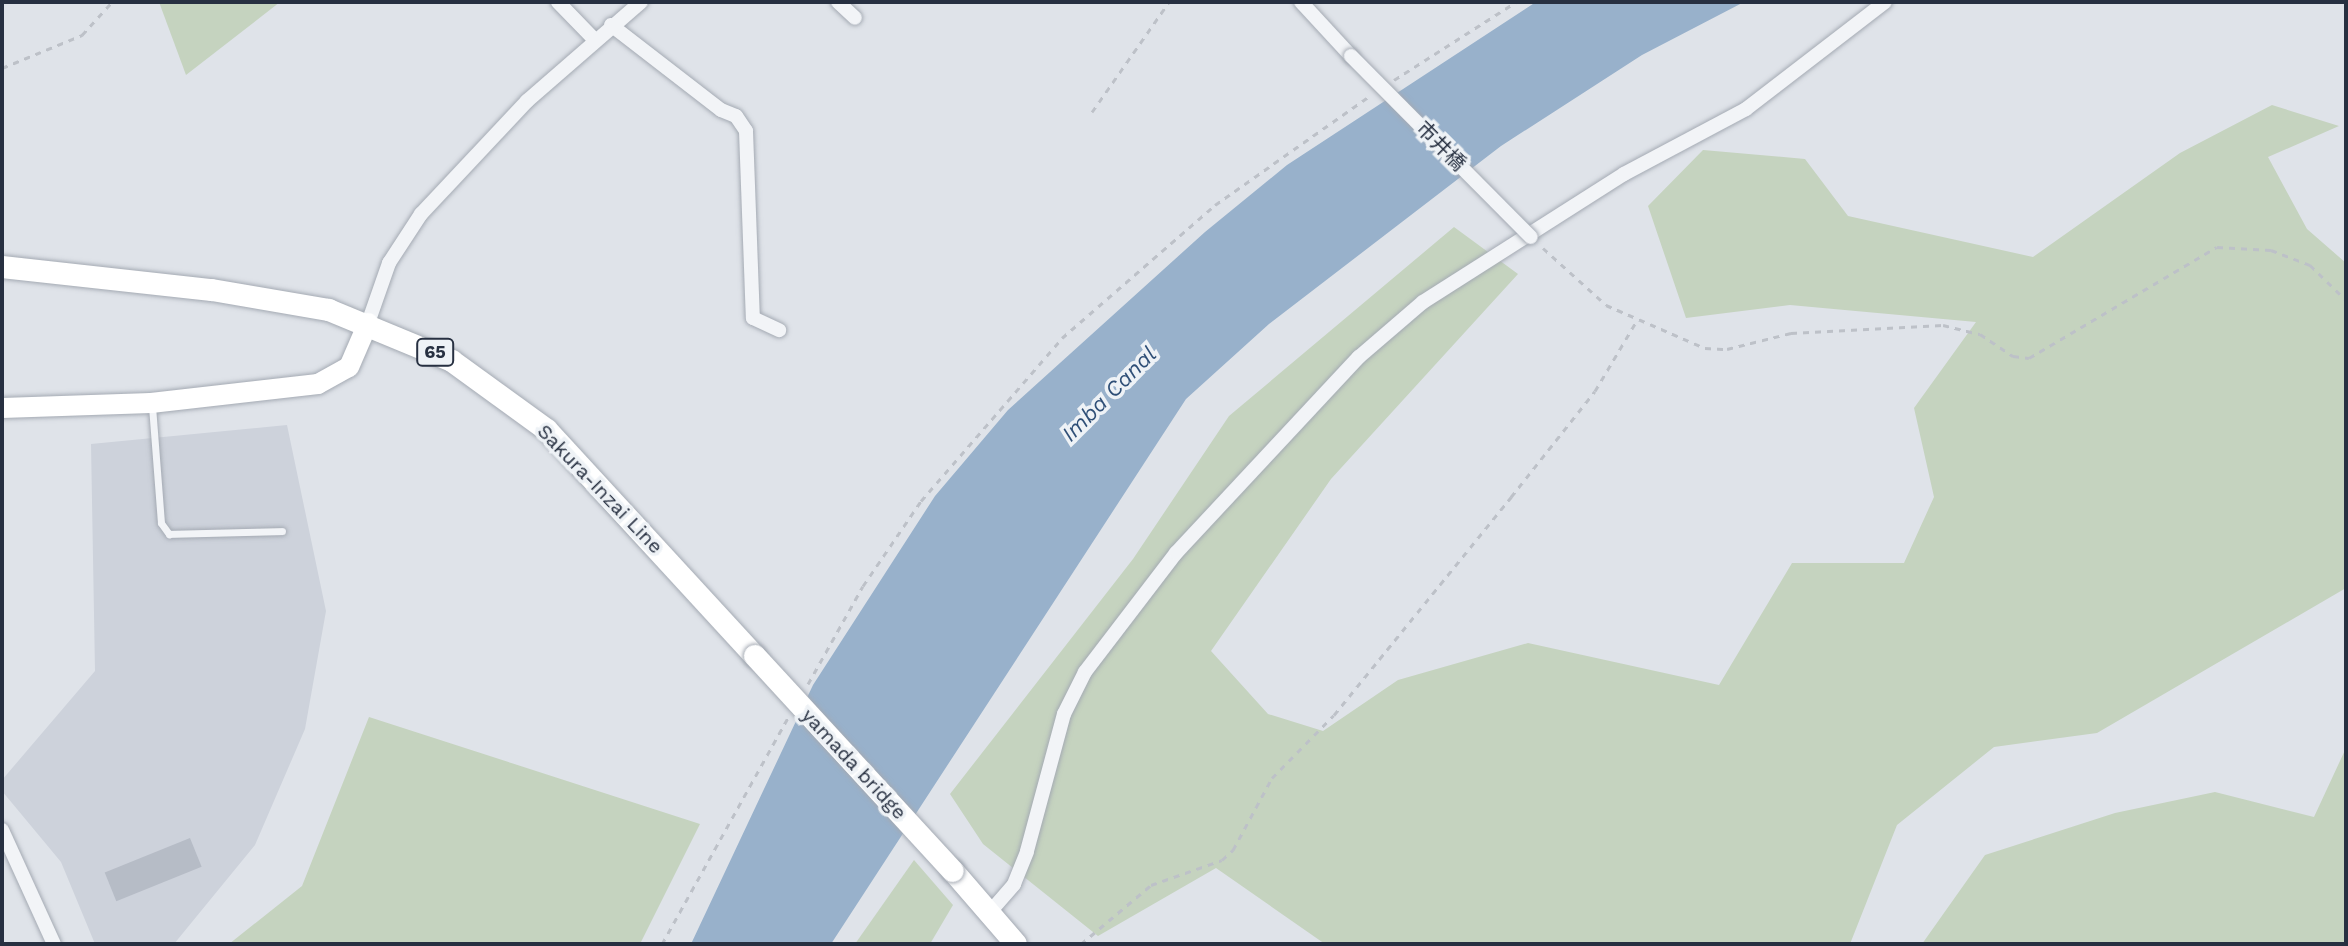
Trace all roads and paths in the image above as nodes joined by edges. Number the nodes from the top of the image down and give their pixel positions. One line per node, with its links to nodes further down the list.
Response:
1 (112, 2): 12 (path)
2 (558, 2): 11 (street)
3 (641, 2): 10 (street)
4 (838, 2): 9 (street)
5 (1169, 2): 15 (path)
6 (1301, 2): 16 (street, 市井橋, bridge)
7 (1516, 2): 13 (path)
8 (1885, 2): 29 (street)
9 (855, 18)
10 (611, 25): 11 (street); 21 (street)
11 (594, 39): 20 (street)
12 (2, 68)
13 (1388, 84)
14 (1376, 92): 26 (path)
15 (1092, 112)
16 (1531, 237): 19 (path)
17 (2, 267): 20 (main road, Sakura-Inzai Line / 65)
18 (2346, 300): 19 (path)
19 (1636, 322): 33 (path)
20 (368, 323): 22 (street); 25 (main road, Sakura-Inzai Line / 65)
21 (779, 330)
22 (151, 403): 23 (street); 24 (lane)
23 (2, 408)
24 (282, 531)
25 (755, 656): 29 (main road, yamada bridge / 65, bridge)
26 (806, 687)
27 (790, 715): 31 (path)
28 (2, 830): 30 (street)
29 (990, 912): 32 (main road, 65)
30 (54, 944)
31 (662, 944)
32 (1016, 944)
33 (1081, 944)

